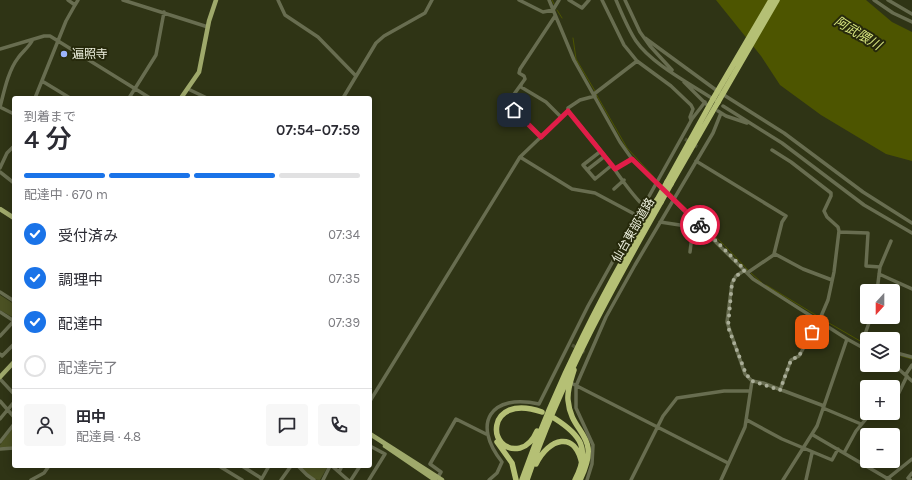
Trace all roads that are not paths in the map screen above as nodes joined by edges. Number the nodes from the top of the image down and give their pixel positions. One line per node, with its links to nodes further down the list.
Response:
1 (68, 0): 19 (street)
2 (78, 0): 19 (street)
3 (123, 0): 21 (street)
4 (216, 0): 25 (main road)
5 (278, 0): 31 (street)
6 (432, 0): 31 (street)
7 (519, 0): 20 (street)
8 (549, 0): 20 (street)
9 (559, 0): 20 (street)
10 (569, 0): 11 (street)
11 (589, 0)
12 (602, 0): 30 (street)
13 (616, 0): 32 (street)
14 (625, 0): 26 (street)
15 (771, 0): 45 (highway, 仙台東部道路, bridge)
16 (778, 0): 45 (highway, 仙台東部道路, bridge)
17 (874, 0): 24 (street)
18 (888, 0): 22 (street)
19 (75, 5): 28 (street)
20 (553, 10): 23 (street)
21 (164, 12): 25 (street); 35 (street)
22 (912, 14)
23 (555, 16): 34 (street); 37 (street)
24 (912, 22)
25 (208, 27): 36 (main road)
26 (645, 38): 32 (street); 77 (street)
27 (32, 40): 28 (street); 29 (street); 46 (street)
28 (58, 41): 33 (street); 35 (street)
29 (0, 49)
30 (637, 61): 37 (street); 50 (street)
31 (356, 76): 44 (street)
32 (679, 76): 45 (street); 50 (street)
33 (42, 81): 38 (street); 39 (street)
34 (521, 85): 49 (street); 52 (street)
35 (135, 89): 40 (street); 41 (street)
36 (188, 89): 42 (main road); 43 (street)
37 (594, 95): 47 (street); 58 (street)
38 (36, 96)
39 (67, 96)
40 (130, 96)
41 (147, 96)
42 (183, 96)
43 (203, 96)
44 (343, 96)
45 (716, 101): 51 (street); 69 (highway, 仙台東部道路, bridge)
46 (0, 107): 48 (street)
47 (568, 111): 49 (street); 55 (street)
48 (12, 113)
49 (561, 117): 52 (street)
50 (691, 120): 66 (street)
51 (754, 125): 59 (street); 81 (street)
52 (541, 137): 57 (street)
53 (12, 148): 61 (street)
54 (772, 150): 80 (street)
55 (601, 151): 56 (street); 62 (street)
56 (605, 156): 60 (street); 62 (street)
57 (520, 157): 73 (street); 118 (street)
58 (632, 159): 60 (street); 66 (street)
59 (696, 160): 68 (street); 84 (street)
60 (613, 167): 62 (street); 64 (street)
61 (0, 168)
62 (587, 170)
63 (0, 172): 65 (street)
64 (624, 180): 67 (street); 70 (street)
65 (12, 181)
66 (656, 183): 68 (street); 70 (street)
67 (614, 189)
68 (673, 199): 76 (street); 78 (street)
69 (659, 201): 94 (highway, 仙台東部道路); 100 (highway, 仙台東部道路)
70 (643, 206): 72 (street); 73 (street)
71 (0, 209): 74 (main road)
72 (647, 209)
73 (638, 216): 100 (street)
74 (12, 217)
75 (657, 217): 76 (street)
76 (661, 221): 79 (street); 94 (street)
77 (912, 223)
78 (702, 226): 79 (street); 86 (street)
79 (693, 227): 83 (street)
80 (838, 232): 85 (street); 88 (street)
81 (912, 233)
82 (891, 241): 85 (street)
83 (690, 252)
84 (774, 254): 86 (street); 88 (street)
85 (880, 267): 87 (street)
86 (746, 271): 96 (street); 111 (street)
87 (879, 274): 89 (street); 90 (street)
88 (832, 280): 96 (street)
89 (878, 284)
90 (912, 289)
91 (0, 292): 92 (street)
92 (12, 300)
93 (1, 314): 95 (street)
94 (603, 314): 113 (street); 142 (highway); 172 (highway, 仙台東部道路)
95 (12, 320)
96 (819, 321): 99 (street); 114 (street)
97 (12, 323): 98 (street)
98 (0, 336)
99 (847, 339): 102 (street); 121 (street)
100 (573, 344): 130 (street); 170 (highway); 171 (highway, 仙台東部道路)
101 (12, 346): 103 (street)
102 (860, 346)
103 (0, 354)
104 (900, 354): 105 (street)
105 (912, 357)
106 (12, 364): 110 (main road)
107 (912, 365): 109 (street)
108 (900, 370): 109 (street)
109 (907, 375): 112 (street); 115 (street)
110 (0, 378): 117 (street)
111 (752, 381): 114 (street); 116 (street)
112 (912, 381)
113 (574, 385): 129 (street); 175 (street)
114 (780, 390): 121 (street)
115 (900, 390)
116 (750, 391): 125 (street); 129 (street)
117 (12, 392)
118 (372, 398)
119 (0, 401): 122 (street)
120 (12, 405): 122 (street)
121 (824, 407): 127 (street); 132 (street)
122 (8, 410): 123 (street); 124 (street)
123 (12, 415)
124 (0, 419)
125 (747, 420): 138 (street); 144 (street)
126 (865, 420): 127 (street)
127 (861, 424): 141 (street)
128 (12, 427): 134 (street)
129 (658, 428): 144 (street); 176 (street)
130 (486, 434): 160 (street); 169 (street)
131 (372, 435): 160 (main road)
132 (813, 435): 138 (street); 139 (street)
133 (372, 438): 160 (main road)
134 (0, 442)
135 (12, 448): 137 (street)
136 (372, 448): 168 (street)
137 (0, 449)
138 (804, 449): 140 (street); 178 (street)
139 (838, 449): 140 (street); 141 (street)
140 (812, 453): 179 (street)
141 (844, 453): 180 (street)
142 (588, 458): 145 (highway); 174 (highway)
143 (912, 459): 180 (street)
144 (728, 463): 177 (street)
145 (582, 464): 172 (highway); 173 (highway)
146 (48, 468): 161 (street)
147 (222, 468): 162 (street)
148 (248, 468): 159 (street)
149 (268, 468): 159 (street)
150 (289, 468): 163 (street)
151 (300, 468): 158 (street)
152 (330, 468): 166 (street)
153 (334, 468): 156 (street)
154 (341, 468): 156 (street)
155 (359, 468): 167 (street)
156 (339, 472): 167 (street)
157 (912, 473): 181 (street)
158 (307, 475): 164 (street); 165 (street)
159 (261, 479)
160 (438, 479)
161 (31, 480)
162 (242, 480)
163 (280, 480)
164 (304, 480)
165 (314, 480)
166 (323, 480)
167 (350, 480)
168 (369, 480)
169 (489, 480)
170 (516, 480)
171 (522, 480)
172 (528, 480)
173 (575, 480)
174 (580, 480)
175 (587, 480)
176 (631, 480)
177 (721, 480)
178 (783, 480)
179 (806, 480)
180 (888, 480)
181 (911, 480)

